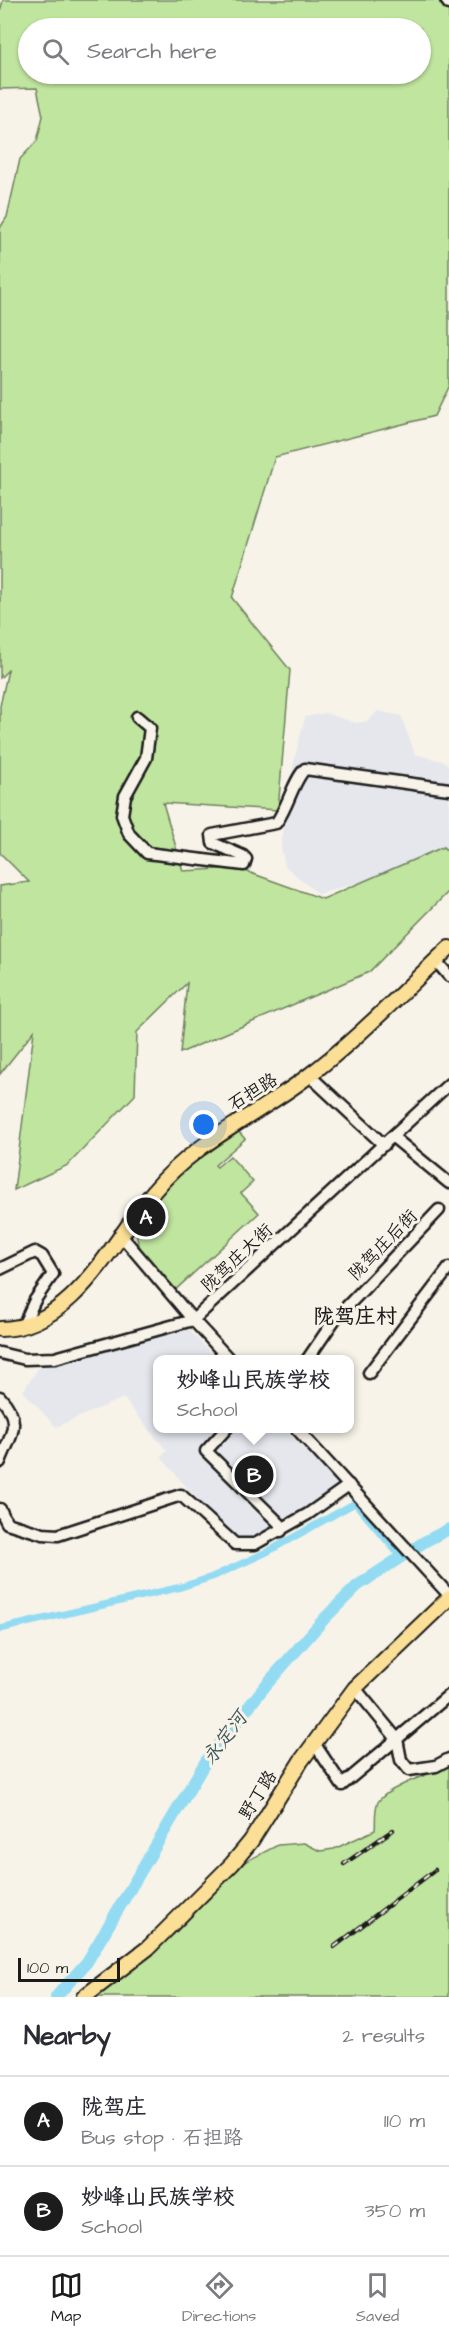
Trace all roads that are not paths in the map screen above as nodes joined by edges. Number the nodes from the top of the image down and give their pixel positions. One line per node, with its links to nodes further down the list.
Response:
1 (446, 0): 2 (street)
2 (449, 4)
3 (137, 717): 4 (street)
4 (449, 789)
5 (449, 948): 6 (main road, 石担路)
6 (436, 961): 7 (street); 8 (main road, 石担路)
7 (449, 976)
8 (310, 1076): 11 (street); 14 (main road, 石担路)
9 (449, 1084): 10 (street, 陇驾庄大街)
10 (393, 1137): 11 (street, 陇驾庄大街); 12 (street)
11 (384, 1145): 17 (street, 陇驾庄大街)
12 (449, 1183)
13 (439, 1210): 22 (street, 陇驾庄后街)
14 (120, 1234): 17 (street); 18 (main road, 石担路)
15 (449, 1268): 23 (street)
16 (0, 1269): 18 (street)
17 (193, 1320): 20 (street, 陇驾庄大街); 21 (street)
18 (22, 1326): 19 (main road, 石担路)
19 (0, 1329)
20 (0, 1353)
21 (226, 1355)
22 (310, 1355)
23 (369, 1373)
24 (0, 1397): 27 (street)
25 (222, 1433): 30 (street)
26 (301, 1433): 28 (street)
27 (0, 1462)
28 (350, 1485): 30 (street); 31 (street)
29 (0, 1509): 30 (street)
30 (281, 1531)
31 (448, 1595): 32 (main road, 野丁路)
32 (355, 1688): 34 (street); 35 (main road, 野丁路)
33 (449, 1695): 34 (street)
34 (397, 1739): 35 (street); 36 (street)
35 (314, 1743): 37 (main road, 野丁路)
36 (449, 1759)
37 (84, 1997)

